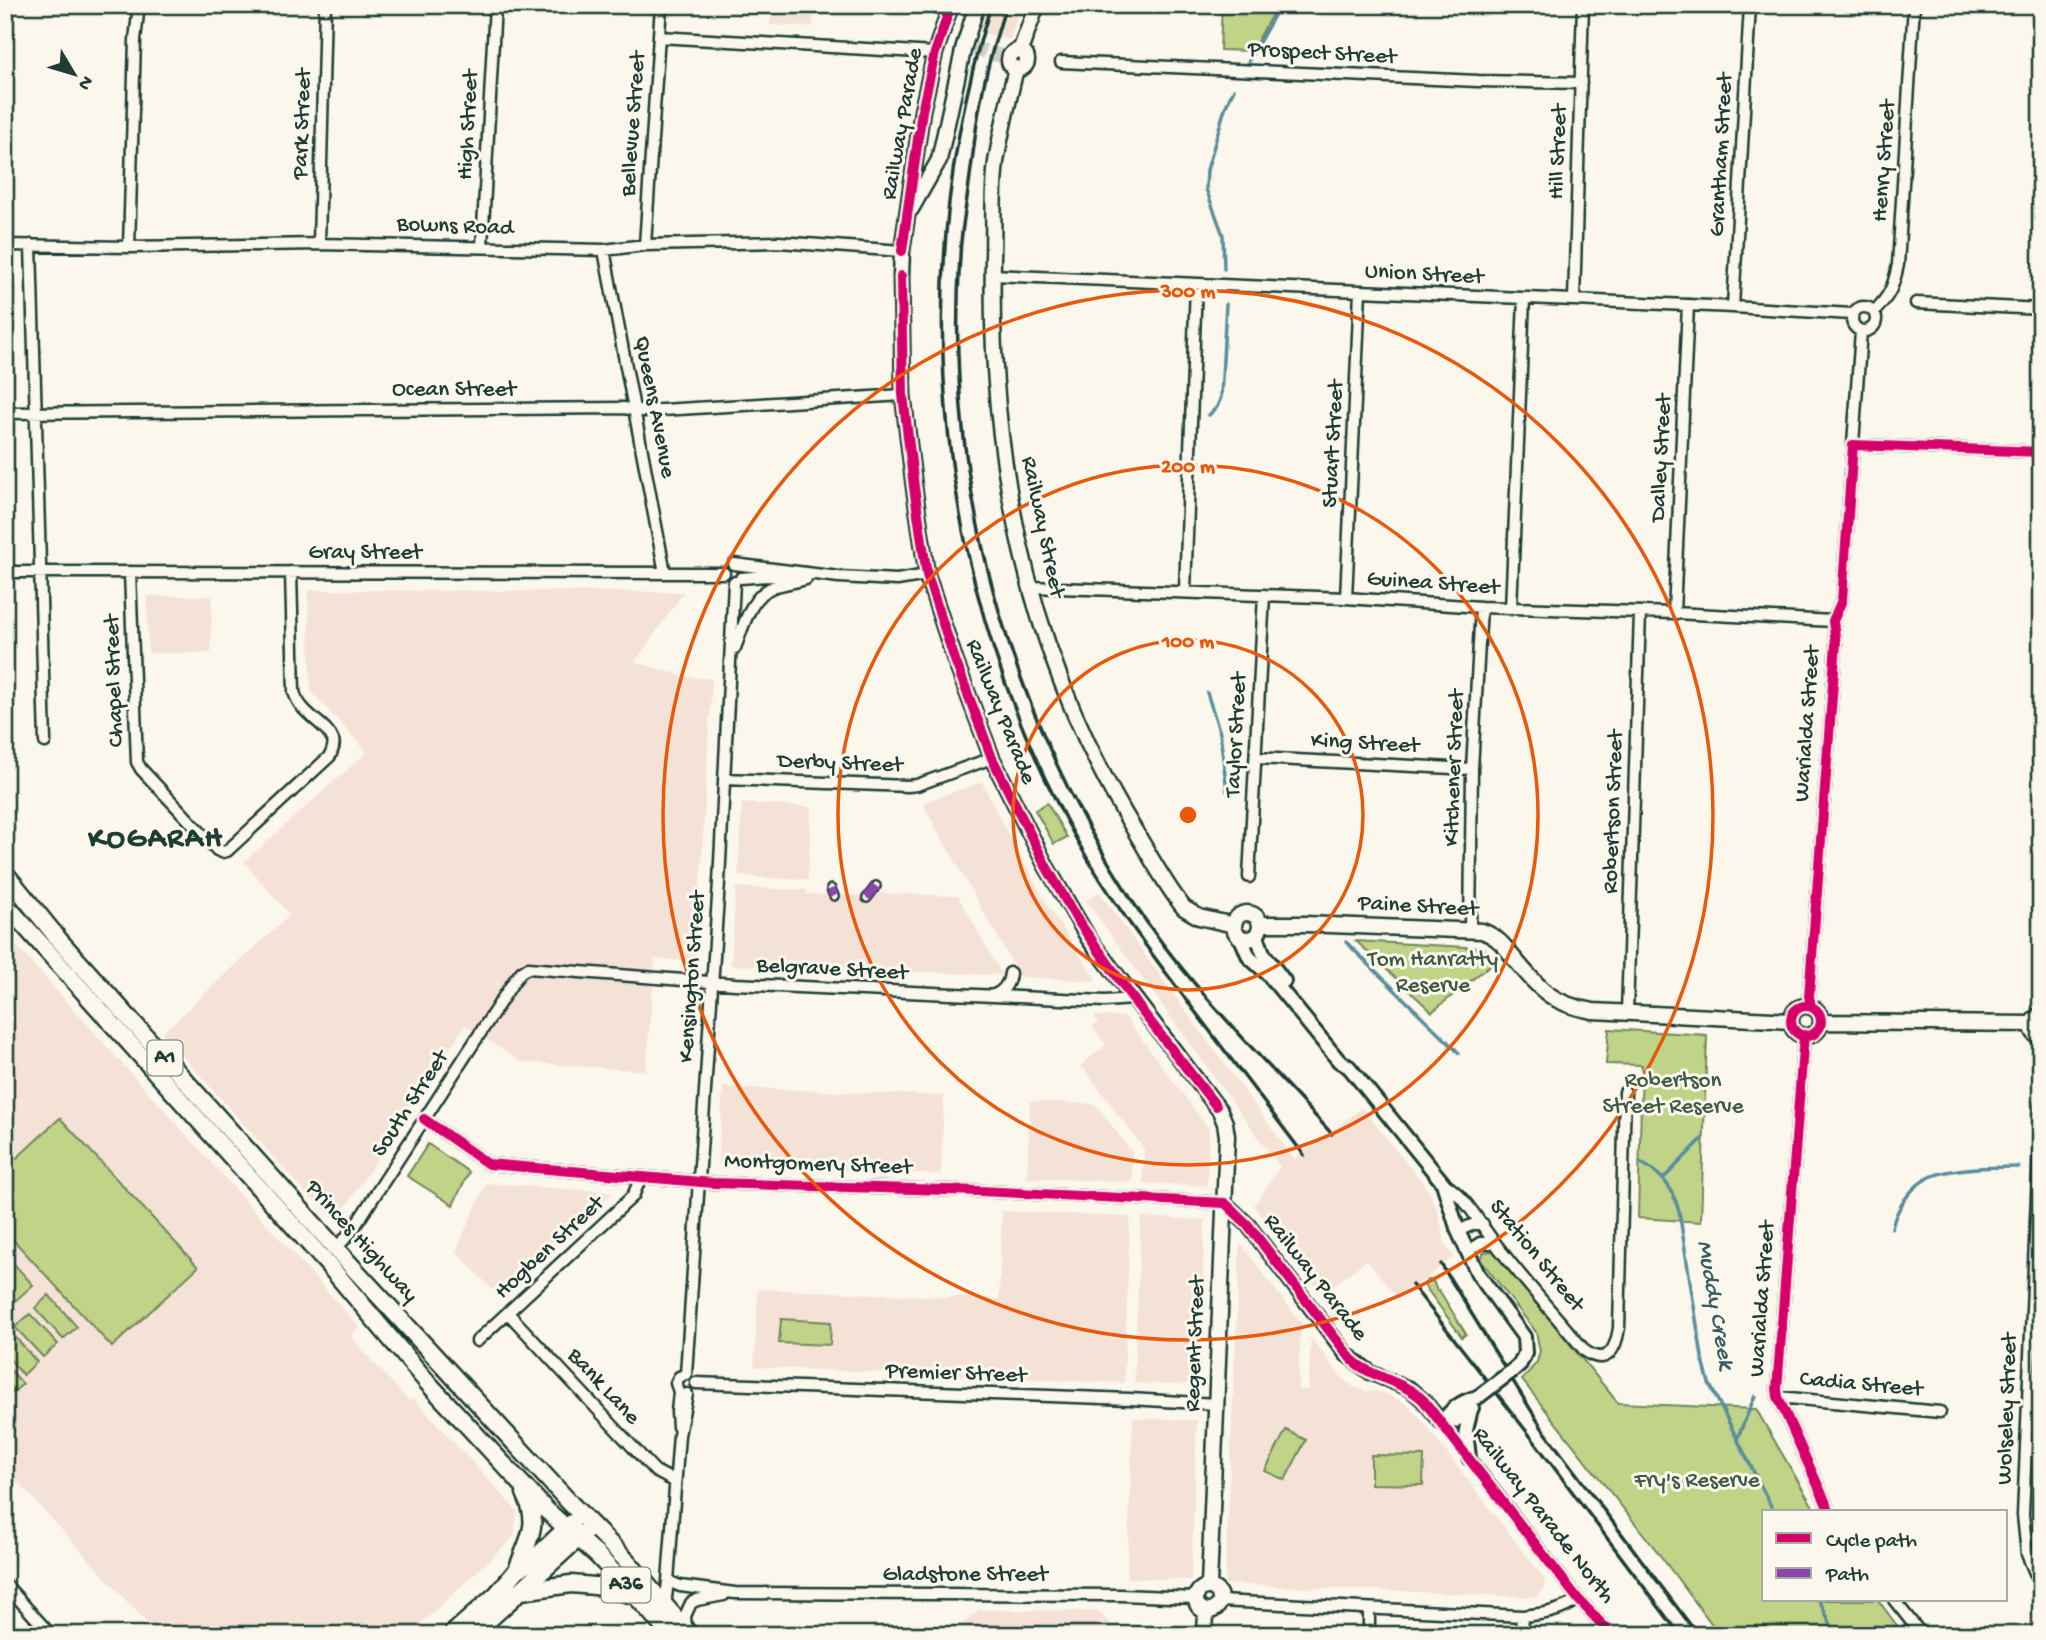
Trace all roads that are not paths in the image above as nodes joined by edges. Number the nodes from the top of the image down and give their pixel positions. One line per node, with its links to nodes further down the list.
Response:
1 (139, 5): 23 (street)
2 (325, 5): 18 (street, Park Street)
3 (495, 5): 22 (street, High Street)
4 (661, 5): 11 (street, Bellevue Street)
5 (951, 5): 12 (main road, Railway Parade)
6 (977, 5): 15 (main road, Railway Parade)
7 (1037, 5): 26 (main road, Railway Street)
8 (1583, 5): 14 (street, Hill Street)
9 (1749, 5): 33 (street, Grantham Street)
10 (1914, 5): 35 (street, Henry Street)
11 (659, 37): 12 (street); 21 (street, Bellevue Street)
12 (935, 53): 16 (main road, Railway Parade)
13 (1061, 62): 14 (street, Prospect Street)
14 (1581, 83): 30 (street, Hill Street)
15 (941, 150): 16 (main road); 17 (main road, Railway Parade)
16 (914, 163): 17 (main road, Railway Parade)
17 (908, 214): 25 (main road, Railway Parade)
18 (319, 244): 22 (street, Bowns Road); 23 (street, Bowns Road)
19 (5, 245): 20 (street, Bowns Road)
20 (31, 245): 23 (street, Bowns Road); 41 (street)
21 (645, 245): 24 (street, Bowns Road); 25 (street, Bowns Road)
22 (482, 246): 24 (street, Bowns Road)
23 (129, 247)
24 (604, 250): 39 (street, Queens Avenue)
25 (902, 251): 38 (main road, Railway Parade)
26 (993, 275): 27 (street, Union Street); 55 (main road, Railway Street)
27 (1196, 284): 28 (street, Union Street); 56 (street)
28 (1360, 291): 29 (street, Union Street); 58 (street, Stuart Street)
29 (1524, 299): 30 (street, Union Street); 60 (street)
30 (1574, 300): 32 (street, Union Street)
31 (1916, 303): 34 (street)
32 (1688, 305): 33 (street, Union Street); 62 (street, Dalley Street)
33 (1733, 307): 36 (street, Union Street)
34 (2041, 309)
35 (1874, 312): 36 (street); 37 (street)
36 (1852, 314): 37 (street)
37 (1861, 331): 42 (street, Warialda Street)
38 (903, 395): 39 (street, Ocean Street); 51 (main road, Railway Parade)
39 (634, 410): 41 (street, Ocean Street); 49 (street, Queens Avenue)
40 (5, 412): 41 (street, Ocean Street)
41 (36, 412): 46 (street)
42 (1853, 445): 43 (street); 63 (street, Warialda Street)
43 (2041, 452)
44 (734, 564): 50 (street); 52 (street); 54 (street)
45 (5, 572): 46 (street, Gray Street)
46 (40, 572): 47 (street, Gray Street); 65 (street)
47 (130, 572): 48 (street, Gray Street); 48 (street, Chapel Street)
48 (290, 572): 49 (street, Gray Street)
49 (665, 573): 50 (street, Gray Street)
50 (724, 573): 54 (street)
51 (927, 575): 52 (street); 66 (main road, Railway Parade)
52 (839, 577): 53 (street)
53 (806, 579): 54 (street); 64 (street)
54 (738, 580): 64 (street, Kensington Street)
55 (1030, 587): 56 (street, Guinea Street); 75 (main road, Railway Street)
56 (1185, 591): 57 (street, Guinea Street)
57 (1264, 595): 58 (street, Guinea Street); 67 (street, Taylor Street)
58 (1346, 598): 59 (street, Guinea Street)
59 (1480, 607): 60 (street, Guinea Street); 68 (street, Kitchener Street)
60 (1511, 609): 61 (street, Guinea Street)
61 (1640, 613): 62 (street, Guinea Street); 85 (street, Robertson Street)
62 (1674, 613): 63 (street, Guinea Street)
63 (1833, 621): 84 (street, Warialda Street)
64 (731, 659): 69 (street, Kensington Street)
65 (45, 741)
66 (992, 758): 69 (street, Derby Street); 83 (main road, Railway Parade)
67 (1255, 758): 68 (street, King Street); 71 (street, Taylor Street)
68 (1472, 769): 77 (street, Kitchener Street)
69 (724, 779): 81 (street, Kensington Street)
70 (5, 873): 103 (highway, Princes Highway / A1)
71 (1249, 877)
72 (876, 886): 73 (street)
73 (867, 898)
74 (5, 904): 105 (highway, Princes Highway / A1)
75 (1234, 925): 76 (main road); 78 (main road)
76 (1259, 930): 77 (main road, Paine Street); 78 (main road); 91 (street, Station Street)
77 (1470, 930): 85 (main road, Paine Street)
78 (1241, 939): 91 (street, Station Street)
79 (528, 968): 81 (street, Belgrave Street); 95 (street, South Street)
80 (1010, 973): 82 (street)
81 (712, 981): 82 (street, Belgrave Street); 97 (street, Kensington Street)
82 (992, 996): 83 (street, Belgrave Street)
83 (1133, 999): 94 (main road, Railway Parade)
84 (1811, 1007): 87 (main road); 88 (main road)
85 (1627, 1013): 87 (main road, Paine Street)
86 (2036, 1019): 88 (main road); 90 (main road)
87 (1791, 1021): 89 (main road)
88 (1821, 1022): 89 (main road)
89 (1804, 1035): 112 (street, Warialda Street)
90 (2041, 1038)
91 (1349, 1067): 98 (street, Station Street)
92 (1625, 1092): 102 (street, Station Street)
93 (2041, 1104): 126 (street, Wolseley Street)
94 (1216, 1106): 99 (main road, Regent Street)
95 (424, 1119): 96 (street, Montgomery Street); 103 (street, South Street)
96 (641, 1177): 97 (street, Montgomery Street); 106 (street, Hogben Street)
97 (698, 1182): 99 (street, Montgomery Street); 108 (street, Kensington Street)
98 (1443, 1183): 100 (street, Station Street); 101 (street, Station Street)
99 (1225, 1203): 113 (main road, Regent Street); 116 (street, Railway Parade)
100 (1483, 1224): 101 (street); 102 (street, Station Street)
101 (1458, 1231): 104 (street, Station Street)
102 (1494, 1243): 104 (street)
103 (335, 1248): 105 (street, South Street); 121 (highway, Princes Highway / A1)
104 (1467, 1252): 111 (street, Station Street, bridge)
105 (323, 1259): 119 (highway, Princes Highway / A1)
106 (508, 1313): 107 (street, Hogben Street); 118 (street, Bank Lane)
107 (477, 1341)
108 (686, 1374): 109 (street); 110 (street)
109 (696, 1382): 110 (street); 113 (street, Premier Street)
110 (683, 1393): 118 (street)
111 (1478, 1397): 114 (street, Station Street); 116 (street, Station Street)
112 (1778, 1397): 115 (street, Cadia Street); 120 (street, Warialda Street)
113 (1216, 1404): 125 (main road, Regent Street)
114 (1471, 1409): 116 (street); 117 (street)
115 (1940, 1412)
116 (1442, 1423): 117 (street, Railway Parade North)
117 (1469, 1458): 132 (street, Railway Parade North)
118 (674, 1481): 124 (street)
119 (519, 1482): 122 (highway, Princes Highway / A1); 123 (highway, A1)
120 (1829, 1510)
121 (587, 1520): 122 (highway); 135 (highway, Princes Highway / A36)
122 (572, 1534): 123 (highway, A1); 128 (highway); 130 (highway, Princes Highway / A36)
123 (517, 1570): 142 (highway, A1)
124 (668, 1581): 129 (street, Gladstone Street); 135 (street)
125 (1209, 1587): 131 (main road); 133 (main road)
126 (2041, 1587)
127 (7, 1591): 141 (street)
128 (521, 1591): 130 (highway); 143 (highway)
129 (735, 1593): 131 (street, Gladstone Street); 140 (street, Gladstone Street)
130 (637, 1597): 144 (highway, Princes Highway / A36)
131 (1195, 1598): 137 (main road)
132 (1578, 1599): 138 (street); 139 (street, Railway Parade North)
133 (1220, 1601): 136 (street); 137 (main road)
134 (1897, 1602): 149 (street)
135 (665, 1606): 140 (highway, Princes Highway / A36)
136 (1369, 1609): 138 (street); 146 (street)
137 (1206, 1611): 145 (main road)
138 (1522, 1616): 147 (street)
139 (1603, 1630): 148 (street, Railway Parade North)
140 (688, 1633)
141 (51, 1635)
142 (451, 1635)
143 (472, 1635)
144 (670, 1635)
145 (1205, 1635)
146 (1369, 1635)
147 (1521, 1635)
148 (1612, 1635)
149 (1922, 1635)

